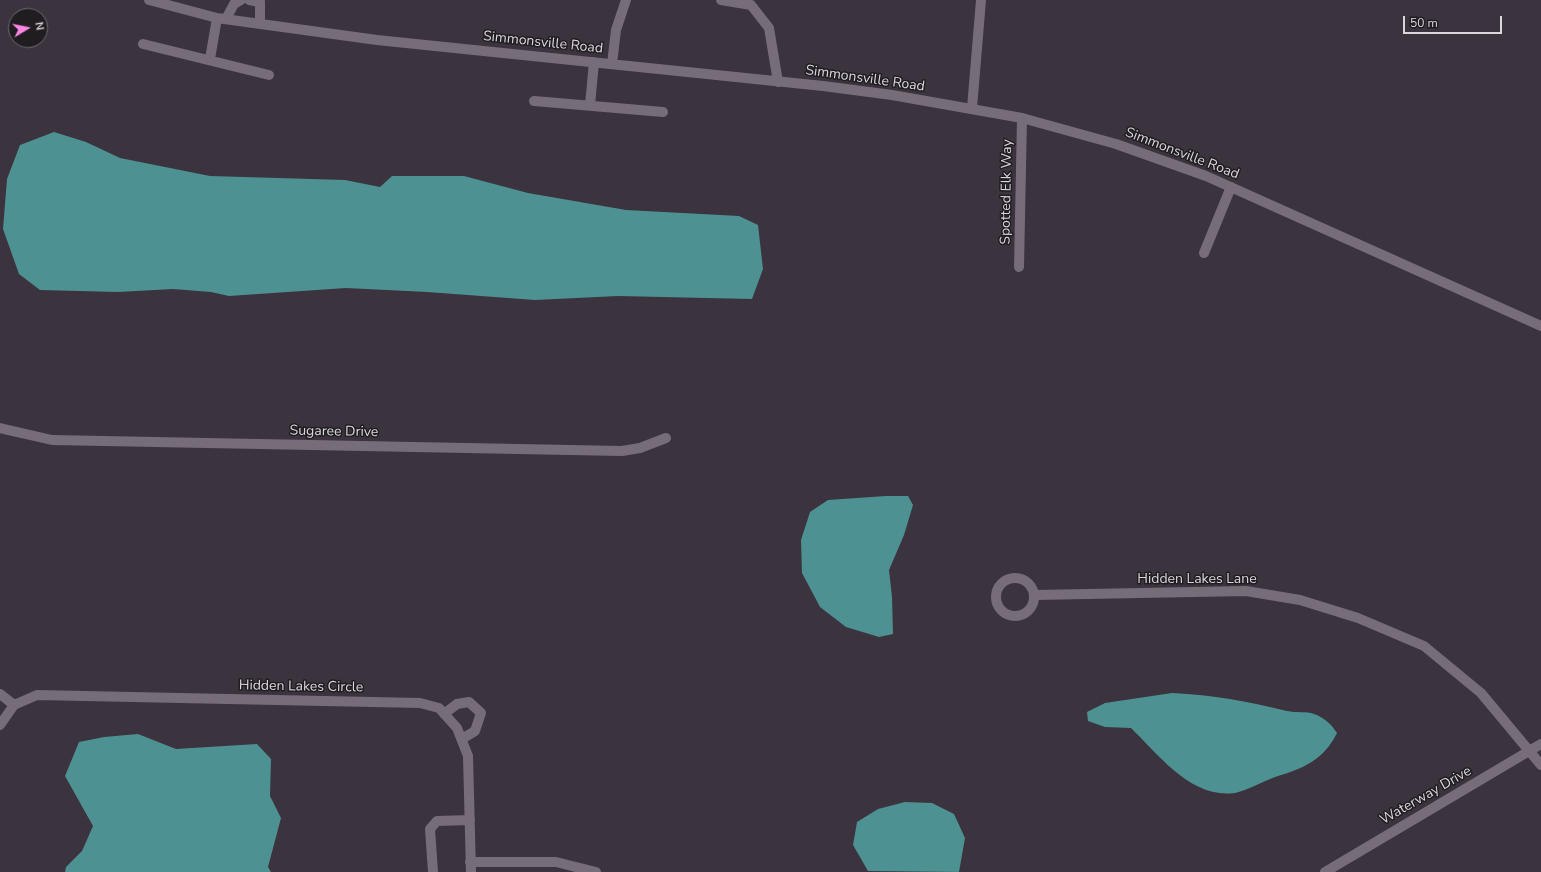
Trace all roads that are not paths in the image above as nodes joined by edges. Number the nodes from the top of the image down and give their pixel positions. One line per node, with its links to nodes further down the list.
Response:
1 (149, 0): 7 (street, Simmonsville Road)
2 (241, 0): 7 (street)
3 (249, 0): 8 (street)
4 (626, 0): 12 (street)
5 (721, 0): 14 (street)
6 (981, 0): 17 (street)
7 (222, 19): 8 (street, Simmonsville Road); 10 (street)
8 (260, 24): 11 (street, Simmonsville Road)
9 (143, 44): 10 (street)
10 (210, 60): 13 (street)
11 (594, 62): 12 (street, Simmonsville Road); 16 (street)
12 (612, 64): 14 (street, Simmonsville Road)
13 (269, 75)
14 (778, 82): 17 (street, Simmonsville Road)
15 (534, 100): 16 (street)
16 (590, 105): 18 (street)
17 (972, 108): 19 (street, Simmonsville Road)
18 (663, 112)
19 (1022, 118): 20 (street, Simmonsville Road); 22 (street, Spotted Elk Way)
20 (1232, 187): 21 (street); 23 (street, Simmonsville Road)
21 (1204, 254)
22 (1019, 267)
23 (1541, 326)
24 (0, 428): 25 (street, Sugaree Drive)
25 (666, 438)
26 (1035, 595): 33 (street, Hidden Lakes Lane)
27 (0, 694): 28 (street)
28 (14, 705): 29 (street, Hidden Lakes Circle); 30 (street)
29 (444, 714): 31 (street, Hidden Lakes Circle); 31 (street)
30 (0, 725)
31 (462, 739): 35 (street, Hidden Lakes Circle)
32 (1541, 744): 33 (street, Waterway Drive)
33 (1530, 750): 34 (street, Hidden Lakes Lane); 39 (street, Waterway Drive)
34 (1541, 765)
35 (470, 820): 36 (street, Hidden Lakes Circle); 37 (street)
36 (471, 867): 38 (street)
37 (433, 872)
38 (596, 872)
39 (1325, 872)

